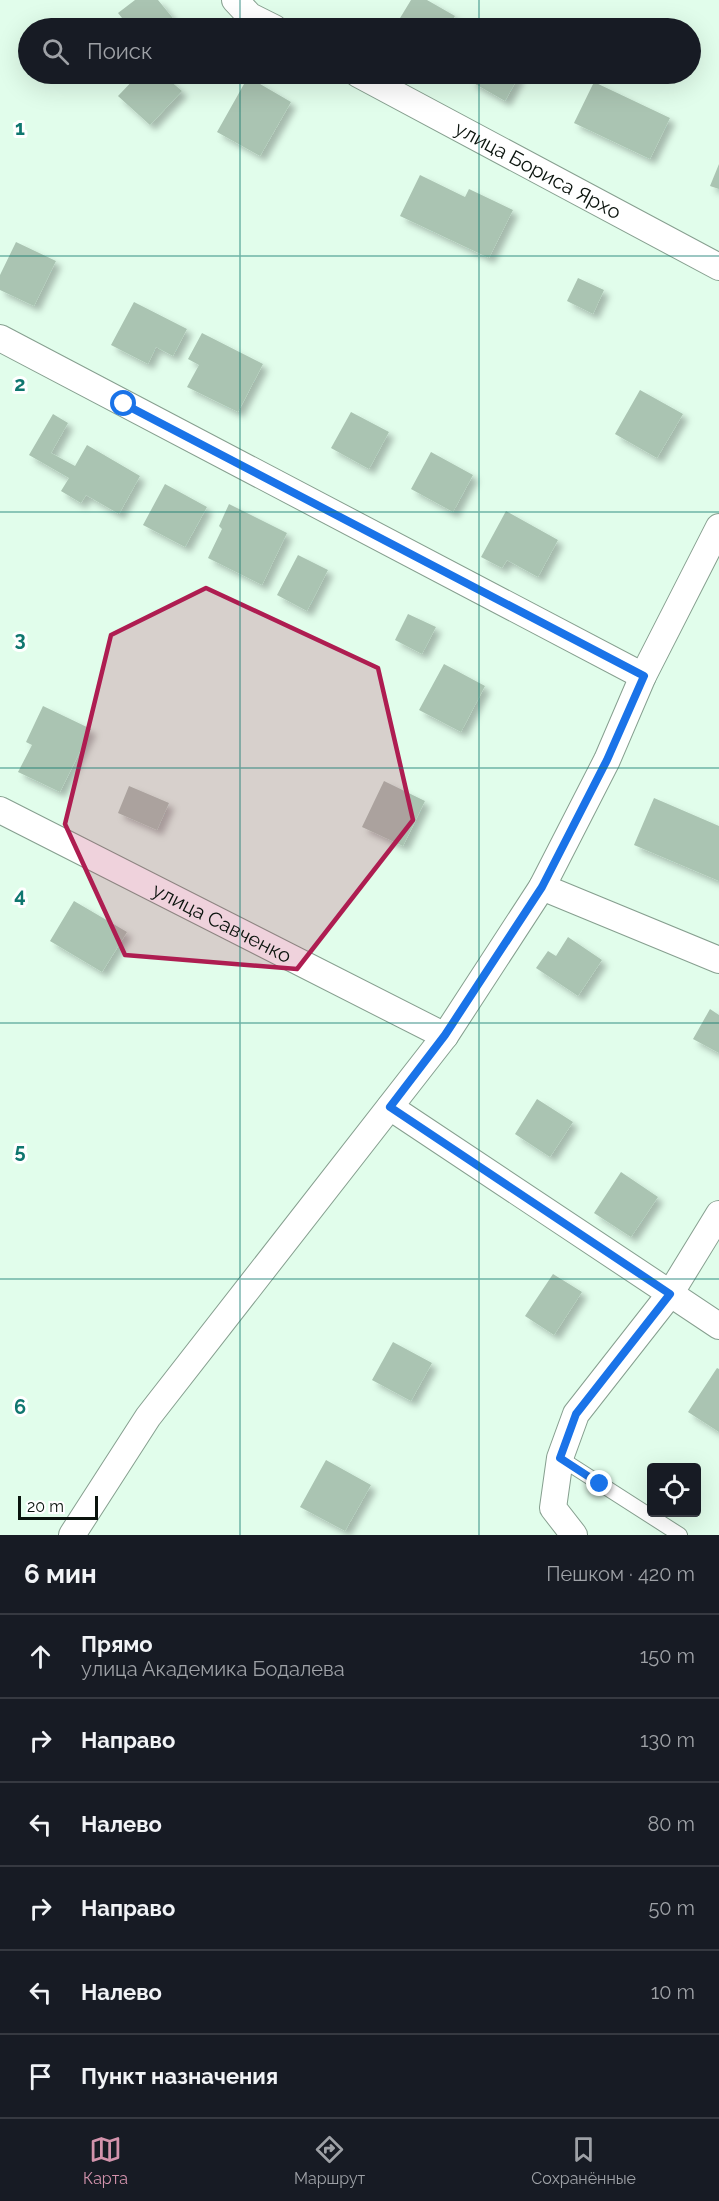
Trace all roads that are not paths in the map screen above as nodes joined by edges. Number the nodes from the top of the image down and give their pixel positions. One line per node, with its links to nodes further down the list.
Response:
1 (235, 0): 2 (street)
2 (256, 18)
3 (377, 84): 4 (street, улица Бориса Ярхо)
4 (719, 267)
5 (0, 338): 7 (street)
6 (719, 527): 7 (street)
7 (644, 676): 9 (street)
8 (0, 810): 11 (street, улица Савченко)
9 (542, 887): 10 (street); 11 (street)
10 (719, 960)
11 (445, 1035): 12 (street)
12 (390, 1107): 14 (street); 17 (street)
13 (719, 1214): 14 (street)
14 (670, 1294): 15 (street); 16 (street)
15 (719, 1326)
16 (560, 1458): 18 (street); 19 (lane)
17 (72, 1535)
18 (574, 1535)
19 (680, 1535)

